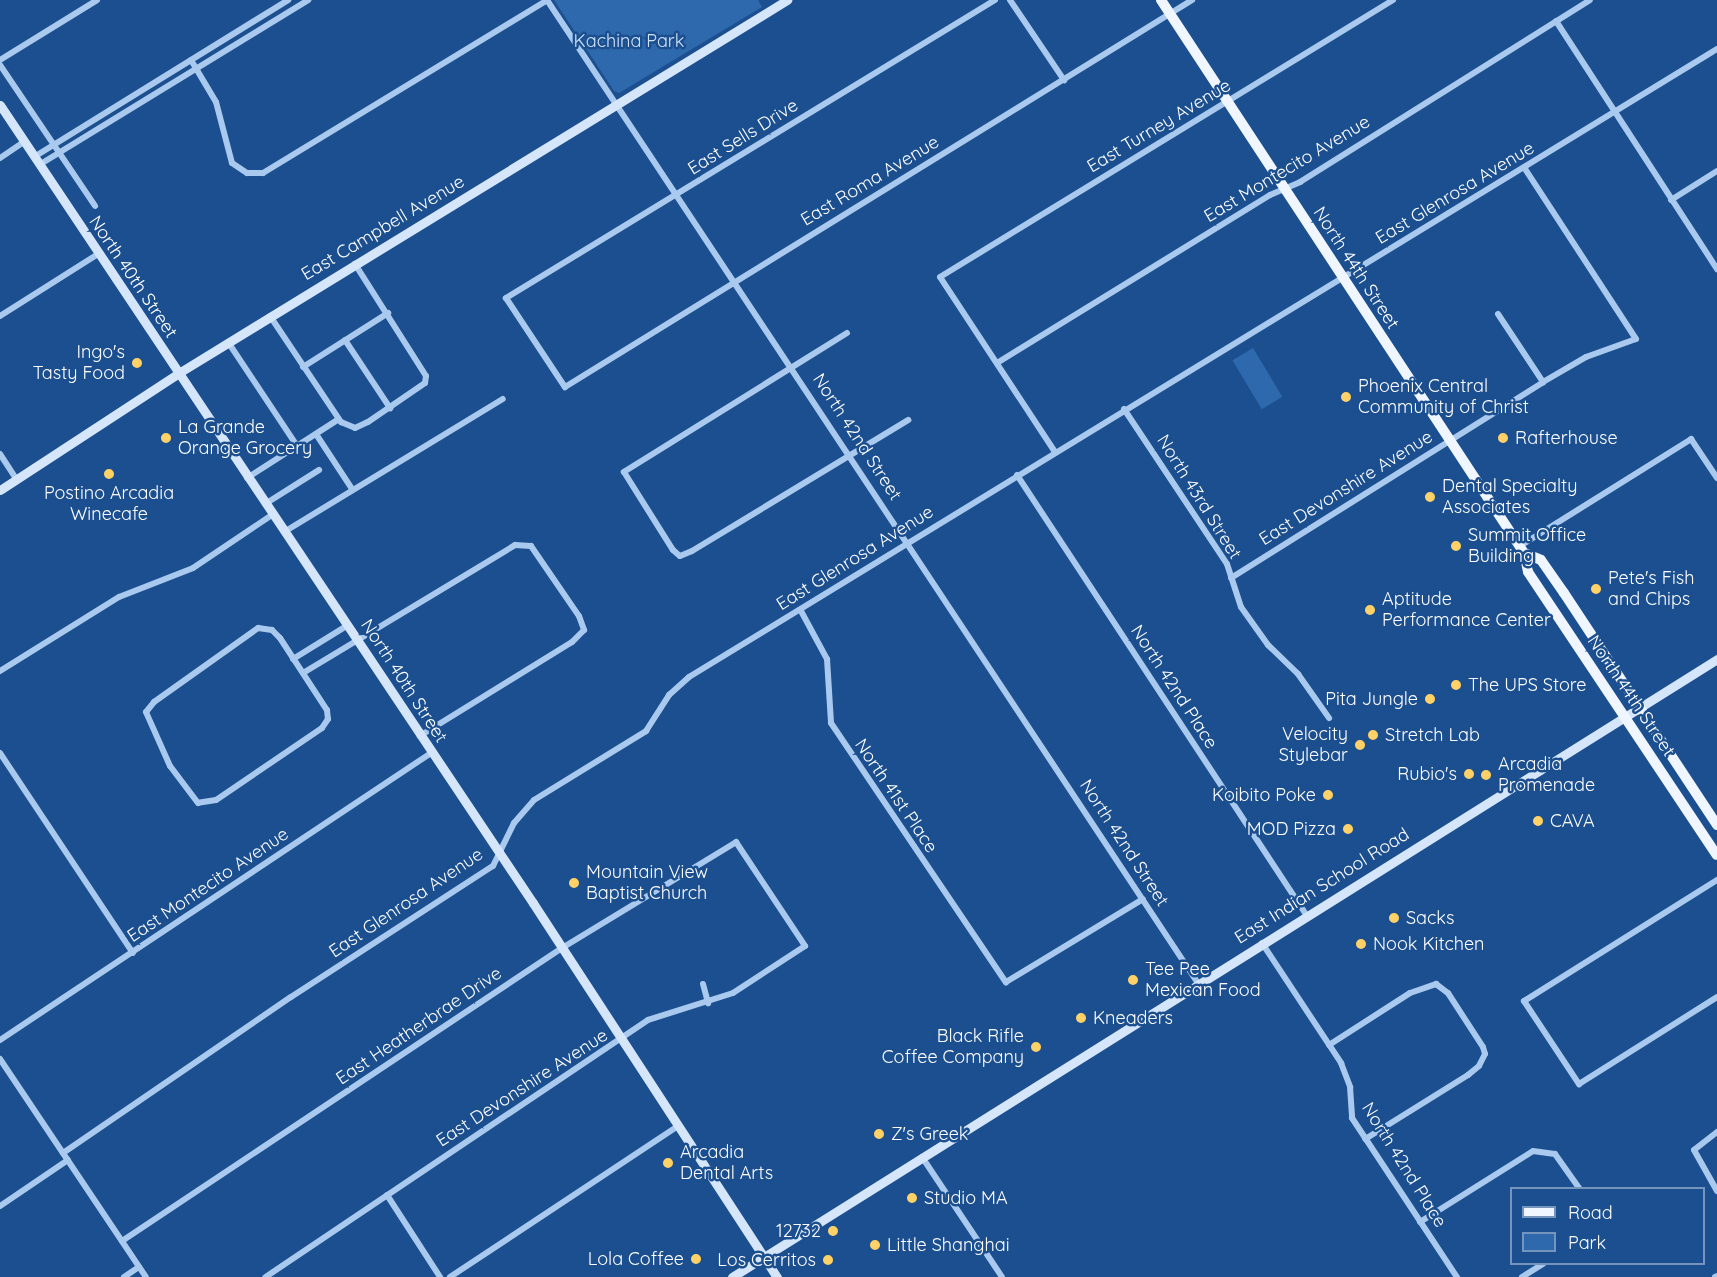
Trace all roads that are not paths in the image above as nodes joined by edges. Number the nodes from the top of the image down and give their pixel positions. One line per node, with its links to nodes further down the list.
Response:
1 (96, 0): 15 (street)
2 (288, 0): 16 (street)
3 (308, 0): 18 (street)
4 (547, 0): 18 (street); 24 (street, North 42nd Street)
5 (787, 0): 24 (main road, East Campbell Avenue)
6 (995, 0): 34 (street, East Sells Drive)
7 (1010, 0): 19 (street)
8 (1161, 0): 12 (main road, North 44th Street)
9 (1192, 0): 12 (street, East Roma Avenue)
10 (1393, 0): 21 (street, East Turney Avenue)
11 (1590, 0): 13 (street, East Montecito Avenue)
12 (1170, 14): 19 (street, East Roma Avenue); 21 (main road, North 44th Street)
13 (1556, 21): 25 (street); 33 (street, East Montecito Avenue)
14 (1717, 49): 25 (street, East Glenrosa Avenue)
15 (0, 60)
16 (191, 60): 18 (street); 20 (street)
17 (0, 66): 27 (street, North 40th Street)
18 (196, 68): 22 (street)
19 (1064, 80): 41 (street, East Roma Avenue)
20 (135, 94): 22 (street); 27 (street)
21 (1228, 101): 33 (main road, North 44th Street); 49 (street, East Turney Avenue)
22 (140, 102): 28 (street)
23 (0, 105): 26 (main road, North 40th Street)
24 (616, 105): 34 (street, North 42nd Street); 38 (main road, East Campbell Avenue)
25 (1615, 113): 31 (street, East Glenrosa Avenue); 35 (street)
26 (24, 142): 29 (street); 30 (main road, North 40th Street)
27 (53, 145): 28 (street, North 40th Street); 30 (street)
28 (58, 153): 30 (street); 36 (street, North 40th Street)
29 (0, 158)
30 (37, 161): 37 (main road, North 40th Street)
31 (1524, 167): 40 (street, East Glenrosa Avenue); 53 (street, East Devonshire Avenue)
32 (1717, 171): 35 (street)
33 (1285, 188): 40 (main road, North 44th Street); 49 (street, East Montecito Avenue)
34 (678, 195): 41 (street, North 42nd Street); 54 (street, East Sells Drive)
35 (1671, 200): 39 (street)
36 (95, 206)
37 (98, 254): 44 (street); 52 (main road, North 40th Street)
38 (355, 264): 42 (street); 45 (main road, East Campbell Avenue)
39 (1717, 269)
40 (1343, 277): 57 (street, East Glenrosa Avenue); 61 (main road, North 44th Street)
41 (735, 281): 50 (street, North 42nd Street); 54 (street, East Roma Avenue)
42 (388, 314): 47 (street); 56 (street)
43 (1498, 314): 53 (street)
44 (0, 316)
45 (270, 316): 48 (main road, East Campbell Avenue); 51 (street)
46 (847, 333): 50 (street)
47 (345, 340): 51 (street); 56 (street)
48 (228, 342): 52 (main road, East Campbell Avenue); 62 (street)
49 (997, 363): 63 (street)
50 (793, 366): 65 (street, North 42nd Street); 65 (street)
51 (303, 367): 58 (street)
52 (177, 374): 68 (main road, East Campbell Avenue); 69 (main road, North 40th Street)
53 (1543, 382): 61 (street, East Devonshire Avenue)
54 (565, 387)
55 (503, 399): 71 (street)
56 (390, 408): 58 (street)
57 (1124, 409): 63 (street, East Glenrosa Avenue); 78 (street, North 43rd Street)
58 (339, 419): 60 (street)
59 (908, 420): 65 (street)
60 (316, 434): 62 (street); 71 (street)
61 (1450, 441): 77 (main road, North 44th Street); 78 (street, East Devonshire Avenue)
62 (297, 446): 69 (street)
63 (1055, 452): 67 (street, East Glenrosa Avenue)
64 (0, 454): 68 (street)
65 (850, 454): 76 (street, North 42nd Street)
66 (319, 471): 73 (street)
67 (1017, 475): 76 (street, East Glenrosa Avenue); 100 (street, North 42nd Place)
68 (16, 478): 72 (main road, East Campbell Avenue)
69 (246, 478): 73 (main road, North 40th Street)
70 (1717, 478): 77 (street)
71 (352, 489): 75 (street)
72 (0, 490)
73 (265, 505): 74 (main road, North 40th Street)
74 (272, 515): 75 (main road, North 40th Street); 86 (street)
75 (284, 532): 80 (main road, North 40th Street)
76 (909, 543): 79 (street, East Glenrosa Avenue); 99 (street, North 42nd Street)
77 (1522, 549): 88 (main road, North 44th Street); 89 (main road, North 44th Street)
78 (1231, 578): 90 (street, North 43rd Street)
79 (801, 611): 96 (street, East Glenrosa Avenue); 99 (street, North 41st Place)
80 (348, 625): 81 (street); 82 (main road, North 40th Street)
81 (325, 639): 83 (street); 84 (street)
82 (357, 640): 83 (street); 91 (main road, North 40th Street); 91 (street)
83 (333, 652): 87 (street)
84 (293, 659): 87 (street); 87 (street)
85 (1717, 659): 88 (main road, East Indian School Road)
86 (0, 671)
87 (303, 673)
88 (1639, 706): 89 (main road, East Indian School Road); 94 (main road, North 44th Street)
89 (1625, 716): 97 (main road, North 44th Street); 100 (main road, East Indian School Road)
90 (1329, 718)
91 (420, 736): 93 (main road, North 40th Street)
92 (0, 753): 103 (street)
93 (431, 753): 96 (main road, North 40th Street); 103 (street, East Montecito Avenue)
94 (1717, 825)
95 (736, 842): 102 (street, East Heatherbrae Drive); 107 (street, East Devonshire Avenue)
96 (501, 855): 102 (main road, North 40th Street); 115 (street, East Glenrosa Avenue)
97 (1717, 855)
98 (1717, 880): 106 (street)
99 (1143, 899): 104 (street, North 42nd Street)
100 (1307, 916): 101 (main road, East Indian School Road)
101 (1262, 944): 104 (main road, East Indian School Road); 110 (street, North 42nd Place)
102 (562, 948): 109 (main road, North 40th Street); 123 (street, East Heatherbrae Drive)
103 (133, 953): 108 (street, East Montecito Avenue)
104 (1198, 983): 116 (main road, East Indian School Road)
105 (703, 984): 107 (street)
106 (1717, 997)
107 (708, 1003): 109 (street, East Devonshire Avenue)
108 (0, 1040)
109 (622, 1040): 112 (main road, North 40th Street); 120 (street, East Devonshire Avenue)
110 (1329, 1045): 114 (street, North 42nd Place); 114 (street)
111 (0, 1059): 115 (street)
112 (678, 1126): 124 (main road, North 40th Street); 131 (street)
113 (1717, 1132): 119 (street)
114 (1365, 1139): 122 (street, North 42nd Place)
115 (63, 1153): 117 (street)
116 (922, 1157): 124 (main road, East Indian School Road); 134 (street)
117 (68, 1160): 121 (street); 123 (street)
118 (1578, 1187): 122 (street)
119 (1717, 1191)
120 (387, 1195): 129 (street, East Devonshire Avenue); 130 (street)
121 (0, 1206)
122 (1420, 1222): 135 (street, North 42nd Place)
123 (122, 1240): 126 (street)
124 (764, 1256): 132 (main road, East Indian School Road); 133 (main road, North 40th Street)
125 (1540, 1265): 136 (street)
126 (139, 1267): 127 (street); 128 (street)
127 (124, 1277)
128 (146, 1277)
129 (265, 1277)
130 (440, 1277)
131 (450, 1277)
132 (732, 1277)
133 (777, 1277)
134 (1002, 1277)
135 (1457, 1277)
136 (1522, 1277)

